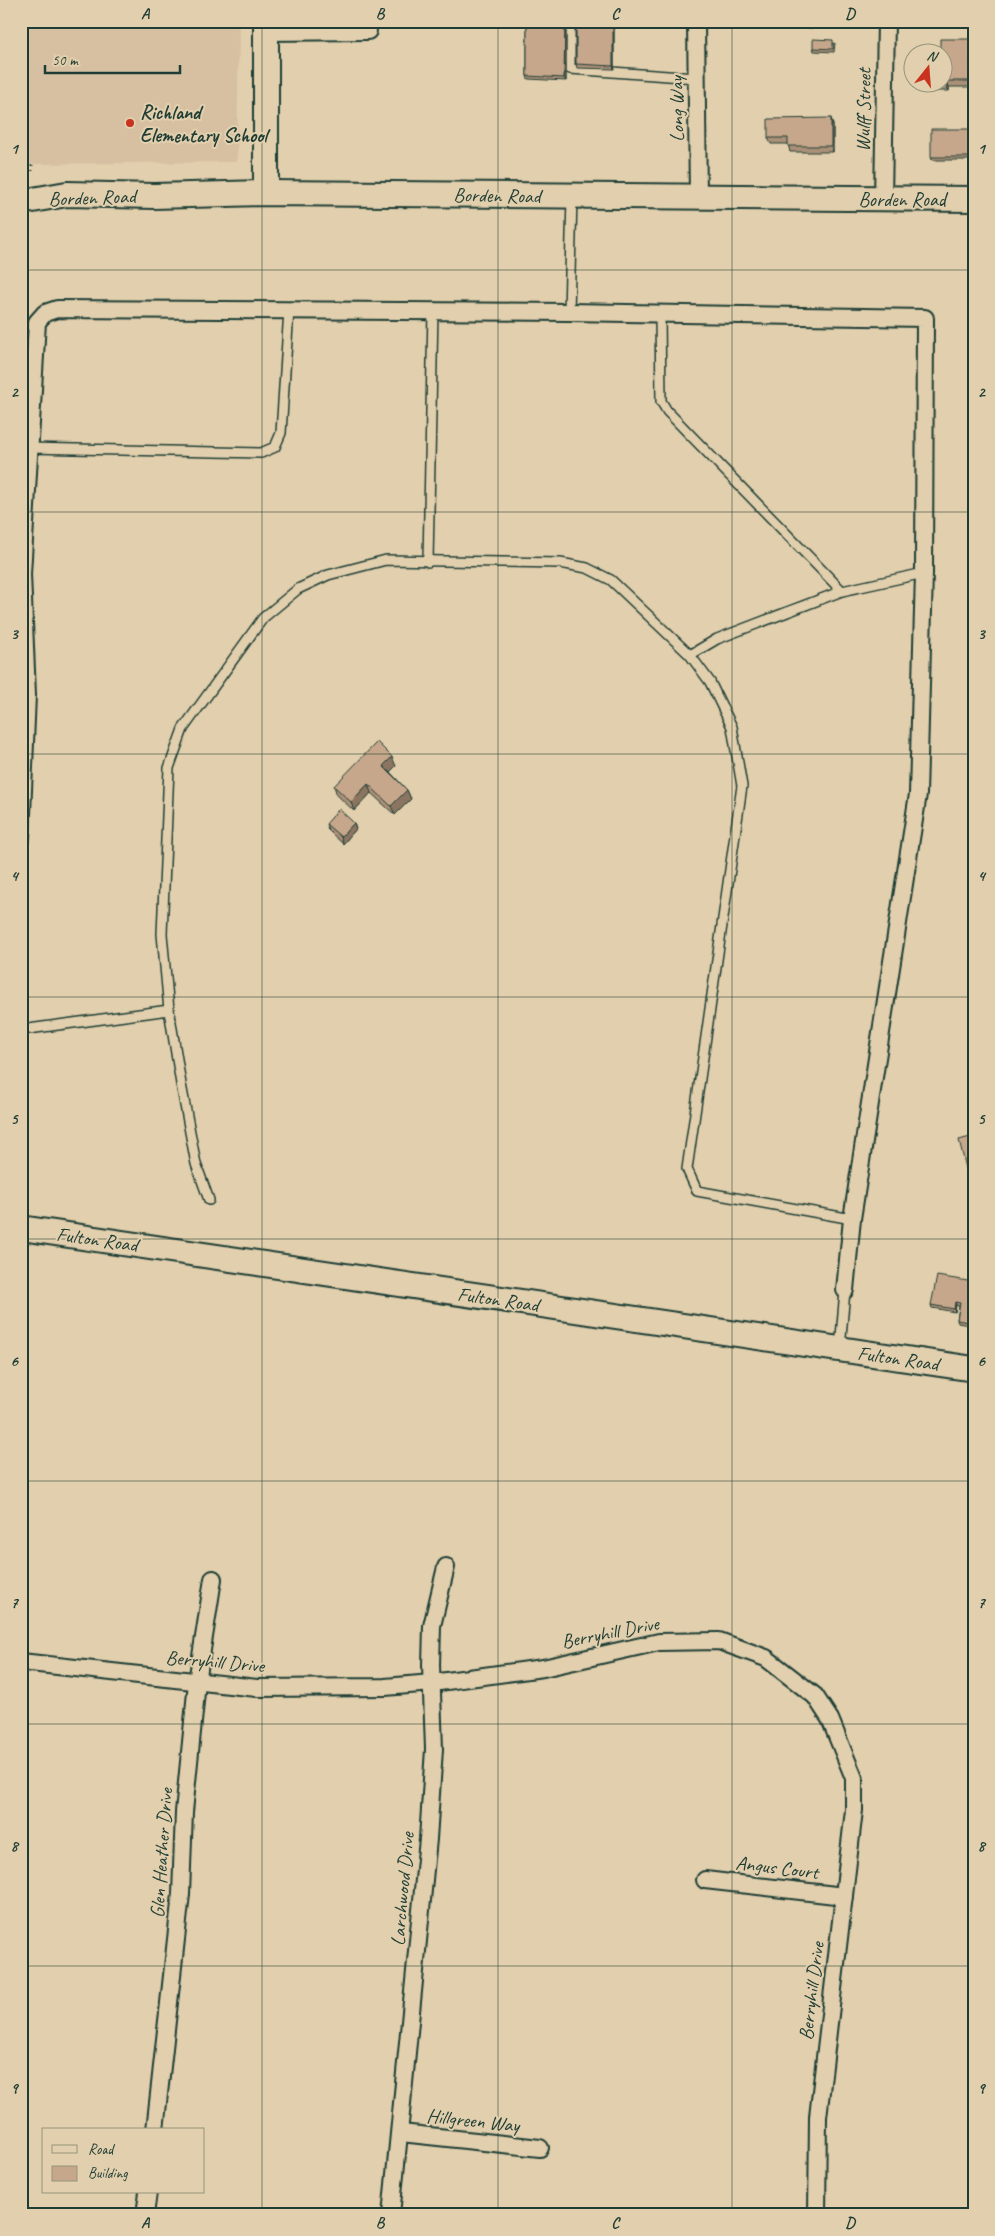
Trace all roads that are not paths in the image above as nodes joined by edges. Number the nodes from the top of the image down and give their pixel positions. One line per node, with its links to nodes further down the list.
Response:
1 (570, 21): 6 (lane)
2 (696, 21): 6 (street, Long Way)
3 (886, 21): 10 (street, Wulff Street)
4 (266, 26): 5 (street); 7 (street)
5 (368, 31)
6 (696, 78): 9 (street, Long Way)
7 (266, 193): 8 (street, Borden Road); 12 (street, Borden Road)
8 (572, 196): 9 (street, Borden Road); 15 (lane)
9 (698, 197): 10 (street, Borden Road)
10 (883, 199): 11 (street, Borden Road)
11 (974, 199)
12 (21, 202)
13 (289, 310): 14 (street); 17 (street); 17 (lane)
14 (433, 311): 15 (street); 18 (lane)
15 (569, 312): 16 (street)
16 (660, 314): 19 (street); 20 (lane)
17 (28, 448): 22 (street)
18 (428, 562): 21 (lane); 23 (lane)
19 (924, 573): 20 (lane); 26 (street)
20 (842, 591): 21 (lane)
21 (690, 655): 26 (lane)
22 (21, 838)
23 (169, 1010): 24 (lane); 25 (lane)
24 (21, 1030)
25 (209, 1200)
26 (852, 1220): 28 (street)
27 (21, 1228): 29 (street, Fulton Road)
28 (845, 1290): 29 (lane)
29 (840, 1350): 30 (street, Fulton Road)
30 (974, 1369)
31 (446, 1567): 35 (street, Larchwood Drive)
32 (213, 1579): 34 (street, Glen Heather Drive)
33 (21, 1662): 34 (street, Berryhill Drive)
34 (196, 1682): 35 (street, Berryhill Drive); 38 (street, Glen Heather Drive)
35 (432, 1683): 37 (street, Berryhill Drive); 39 (street, Larchwood Drive)
36 (704, 1880): 37 (street, Angus Court)
37 (844, 1896): 44 (street, Berryhill Drive)
38 (155, 2128)
39 (401, 2133): 40 (street, Hillgreen Way); 43 (street, Larchwood Drive)
40 (540, 2148)
41 (148, 2194): 42 (street)
42 (145, 2215)
43 (391, 2215)
44 (817, 2215)

